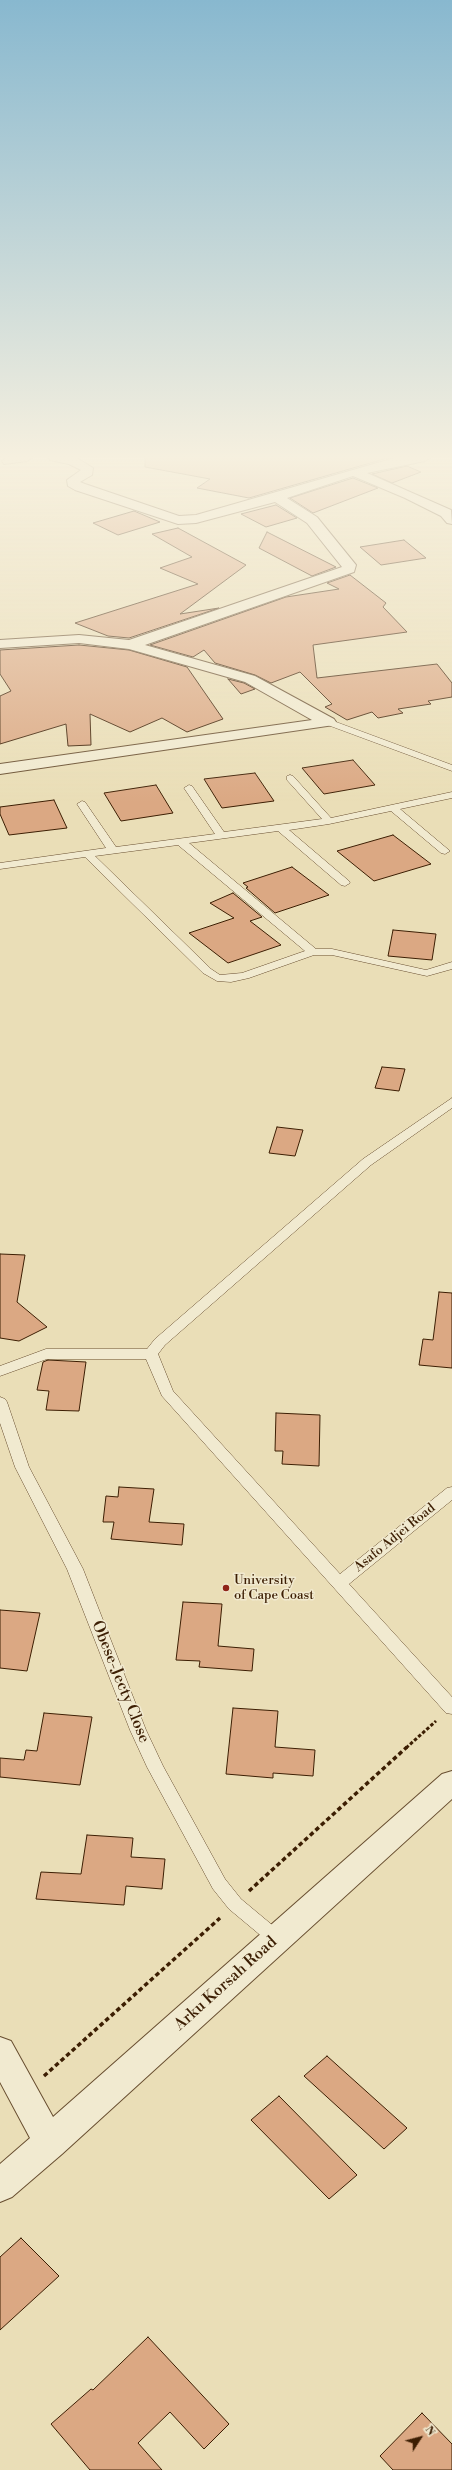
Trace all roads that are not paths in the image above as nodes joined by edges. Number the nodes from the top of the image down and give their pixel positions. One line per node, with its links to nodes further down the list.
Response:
1 (340, 572): 3 (street)
2 (0, 644): 3 (street)
3 (130, 645): 4 (street)
4 (328, 722): 5 (lane); 6 (street)
5 (452, 768)
6 (0, 769)
7 (290, 778): 12 (lane)
8 (189, 788): 14 (lane)
9 (452, 795): 11 (lane)
10 (82, 804): 16 (lane)
11 (393, 808): 12 (lane); 17 (lane)
12 (328, 821): 13 (lane)
13 (281, 828): 14 (lane); 20 (lane)
14 (222, 836): 15 (lane)
15 (181, 842): 16 (lane); 21 (lane)
16 (113, 851): 18 (lane)
17 (445, 851)
18 (88, 854): 19 (lane); 21 (lane)
19 (1, 863)
20 (345, 883)
21 (313, 952): 22 (lane)
22 (452, 965)
23 (452, 1102): 24 (lane)
24 (151, 1354): 25 (lane); 28 (lane)
25 (0, 1371)
26 (0, 1402): 31 (lane, Obese-Jecty Close)
27 (452, 1492): 28 (lane, Asafo Adjei Road)
28 (339, 1584): 29 (lane)
29 (452, 1708)
30 (452, 1782): 31 (street, Arku Korsah Road)
31 (277, 1938): 33 (street, Arku Korsah Road)
32 (0, 2051): 33 (street)
33 (50, 2142): 34 (street, Arku Korsah Road)
34 (0, 2186)

